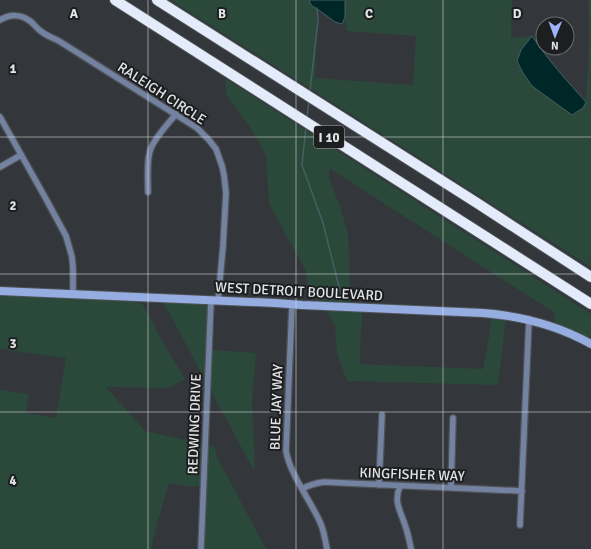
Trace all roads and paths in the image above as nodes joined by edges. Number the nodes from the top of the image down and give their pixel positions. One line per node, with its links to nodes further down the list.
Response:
1 (115, 0): 13 (highway, I 10)
2 (158, 0): 9 (highway, I 10)
3 (0, 20): 4 (street, RALEIGH CIRCLE)
4 (176, 114): 8 (street); 12 (street, RALEIGH CIRCLE)
5 (0, 117): 6 (street)
6 (22, 155): 7 (street); 11 (street)
7 (0, 167)
8 (148, 192)
9 (591, 277)
10 (0, 291): 11 (street, WEST DETROIT BOULEVARD)
11 (73, 294): 12 (street, WEST DETROIT BOULEVARD)
12 (215, 301): 14 (street, WEST DETROIT BOULEVARD); 25 (street, REDWING DRIVE)
13 (591, 304)
14 (292, 305): 15 (street, WEST DETROIT BOULEVARD); 22 (street, BLUE JAY WAY)
15 (529, 319): 16 (street, WEST DETROIT BOULEVARD); 23 (street)
16 (591, 344)
17 (382, 415): 19 (street)
18 (453, 418): 21 (street)
19 (379, 485): 20 (street, KINGFISHER WAY); 22 (street, KINGFISHER WAY)
20 (400, 486): 21 (street, KINGFISHER WAY); 27 (street)
21 (451, 488): 23 (street, KINGFISHER WAY)
22 (302, 489): 26 (street, BLUE JAY WAY)
23 (522, 490): 24 (street)
24 (520, 524)
25 (201, 549)
26 (327, 549)
27 (411, 549)

